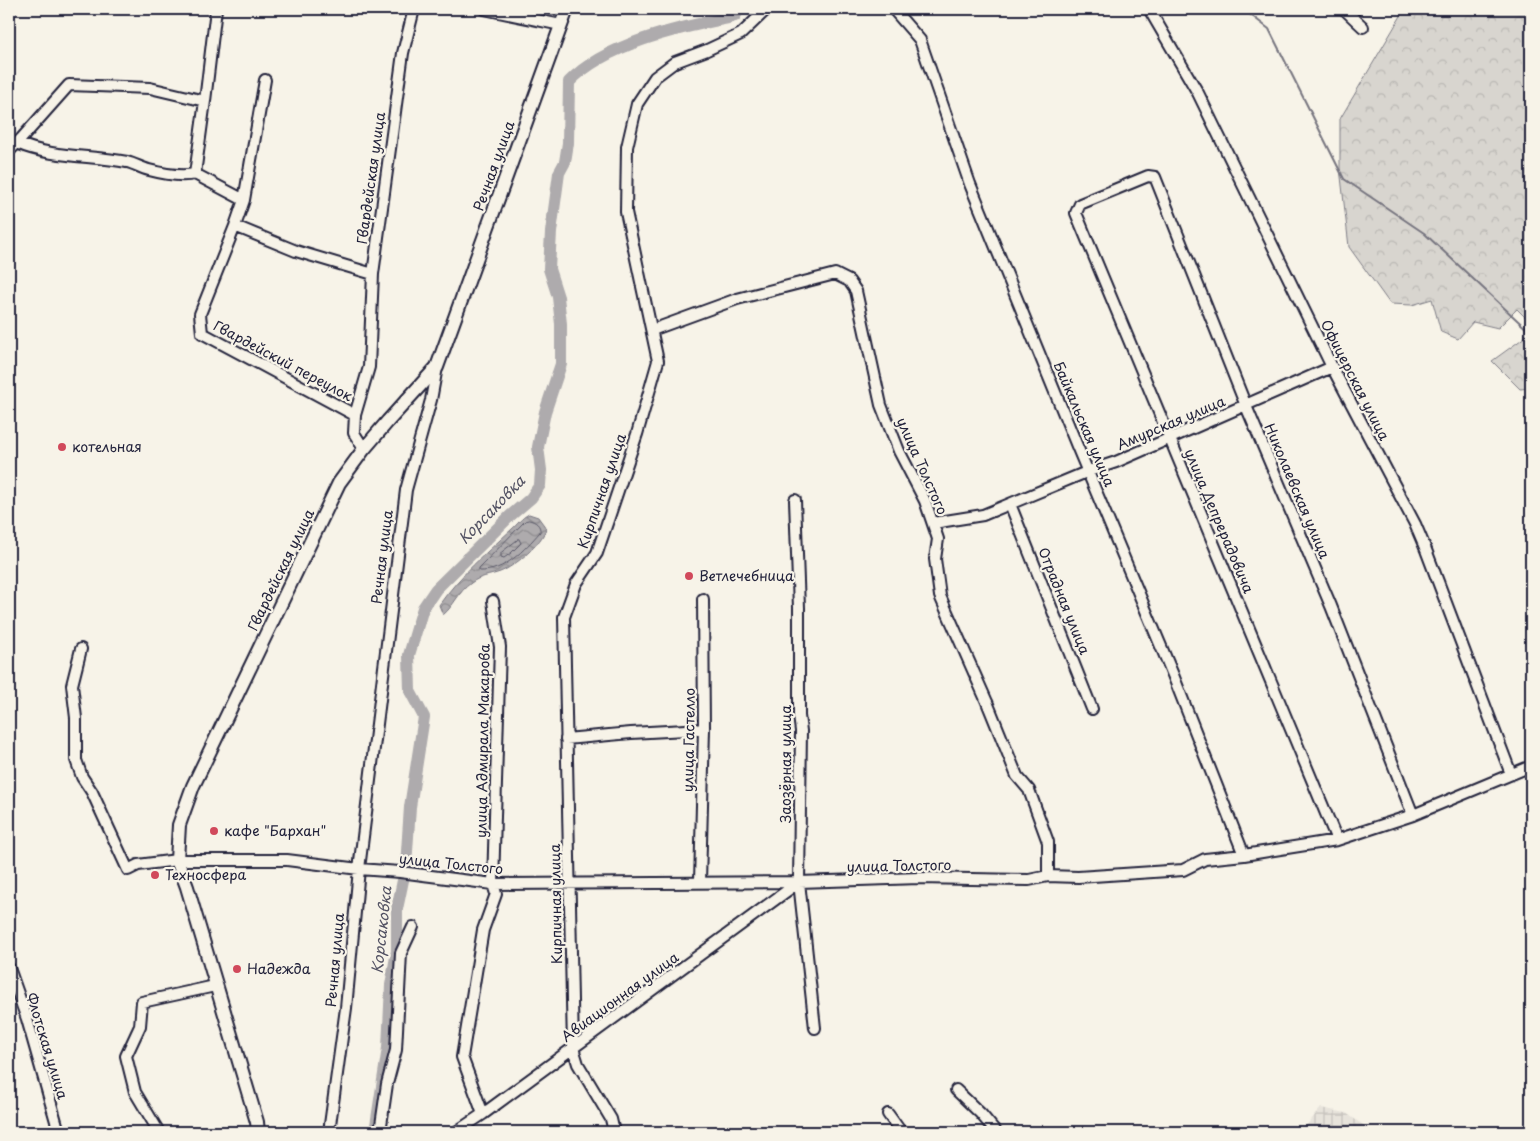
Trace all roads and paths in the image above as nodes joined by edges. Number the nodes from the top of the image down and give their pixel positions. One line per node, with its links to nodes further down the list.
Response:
1 (216, 9): 12 (street)
2 (414, 9): 18 (street, Гвардейская улица)
3 (484, 9): 9 (street)
4 (567, 9): 9 (main road, Речная улица)
5 (767, 9): 19 (street, Кирпичная улица)
6 (893, 9): 26 (street, Байкальская улица)
7 (1149, 9): 21 (street, Офицерская улица)
8 (1344, 9): 10 (street)
9 (561, 24): 20 (main road, Речная улица)
10 (1363, 27)
11 (265, 80): 16 (street, Гвардейский переулок)
12 (205, 101): 13 (street); 14 (street)
13 (13, 147): 14 (street)
14 (195, 174): 16 (street)
15 (1155, 178): 22 (street, Николаевская улица); 24 (street, улица Депрерадовича)
16 (244, 200): 17 (street, Гвардейский переулок)
17 (235, 226): 18 (street); 23 (street, Гвардейский переулок)
18 (374, 274): 23 (street, Гвардейская улица)
19 (652, 330): 29 (street, улица Толстого); 35 (street, Кирпичная улица)
20 (437, 367): 25 (main road); 42 (street, Речная улица)
21 (1332, 367): 22 (street, Амурская улица); 37 (street, Офицерская улица)
22 (1246, 406): 24 (street, Амурская улица); 38 (street, Николаевская улица)
23 (355, 415): 25 (street, Гвардейская улица)
24 (1170, 437): 26 (street, Амурская улица); 39 (street, улица Депрерадовича)
25 (364, 449): 41 (main road, Гвардейская улица)
26 (1089, 471): 28 (street, Амурская улица); 40 (street, Байкальская улица)
27 (795, 500): 45 (street, Заозёрная улица)
28 (1010, 504): 29 (street, Амурская улица); 33 (street, Отрадная улица)
29 (933, 523): 43 (street, улица Толстого)
30 (703, 598): 34 (street, улица Гастелло)
31 (493, 601): 47 (street, улица Адмирала Макарова)
32 (81, 649): 41 (street, улица Толстого)
33 (1092, 708)
34 (704, 729): 35 (street); 44 (street, улица Гастелло)
35 (566, 738): 46 (street, Кирпичная улица)
36 (1531, 766): 37 (street)
37 (1511, 774): 38 (street)
38 (1413, 815): 39 (street)
39 (1337, 840): 40 (street)
40 (1244, 855): 43 (street)
41 (177, 860): 42 (street, улица Толстого); 50 (main road, Гвардейская улица)
42 (359, 869): 47 (street, улица Толстого); 59 (street, Речная улица)
43 (1048, 876): 45 (street, улица Толстого)
44 (700, 882): 45 (street, улица Толстого); 46 (street, улица Толстого)
45 (799, 882): 51 (street, Заозёрная улица); 52 (street, Авиационная улица)
46 (569, 883): 47 (street, улица Толстого); 52 (street, Кирпичная улица)
47 (493, 884): 54 (street, улица Адмирала Макарова)
48 (413, 927): 60 (street)
49 (9, 968): 56 (street, Флотская улица)
50 (215, 986): 57 (street); 58 (main road, Гвардейская улица)
51 (815, 1028)
52 (573, 1048): 54 (street, Авиационная улица); 62 (street, Кирпичная улица)
53 (956, 1090): 64 (street)
54 (483, 1114): 61 (street, Авиационная улица)
55 (888, 1114): 63 (street)
56 (59, 1132)
57 (159, 1132)
58 (258, 1132)
59 (329, 1132)
60 (380, 1132)
61 (456, 1132)
62 (614, 1132)
63 (901, 1132)
64 (996, 1132)

